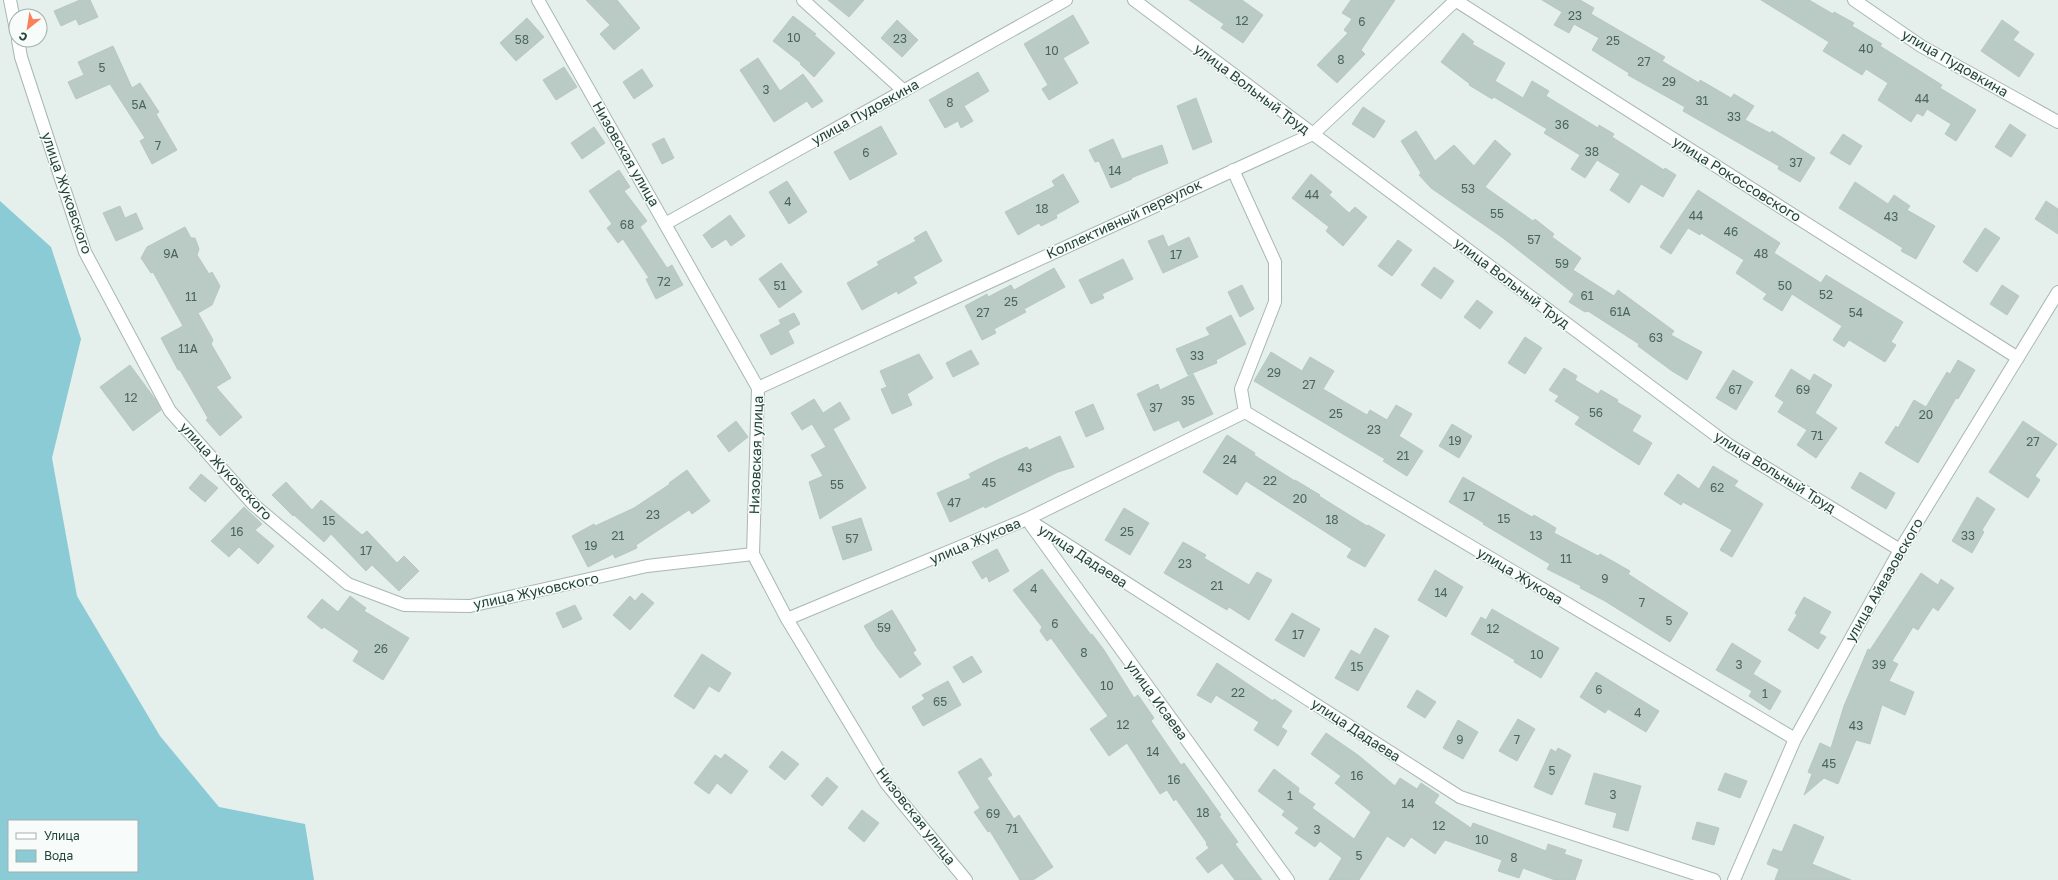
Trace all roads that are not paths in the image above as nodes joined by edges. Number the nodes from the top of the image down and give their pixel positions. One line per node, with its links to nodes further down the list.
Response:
1 (538, 0): 12 (street, Низовская улица)
2 (802, 0): 8 (street)
3 (1066, 0): 8 (street, улица Пудовкина)
4 (1134, 0): 10 (street, улица Вольный Труд)
5 (1456, 0): 10 (street, Коллективный переулок); 14 (street, улица Рокоссовского)
6 (1854, 0): 9 (street, улица Пудовкина)
7 (19, 48): 19 (street, улица Жуковского)
8 (904, 91): 12 (street, улица Пудовкина)
9 (2058, 122)
10 (1313, 134): 11 (street, Коллективный переулок); 18 (street, улица Вольный Труд)
11 (1233, 170): 15 (street, Коллективный переулок); 16 (street)
12 (665, 224): 15 (street, Низовская улица)
13 (2058, 292): 14 (street, улица Айвазовского)
14 (2018, 358): 18 (street, улица Айвазовского)
15 (758, 388): 19 (street, Низовская улица)
16 (1245, 412): 17 (street, улица Жукова); 21 (street, улица Жукова)
17 (1027, 519): 20 (street, улица Жукова); 23 (street, улица Исаева); 24 (street, улица Дадаева)
18 (1900, 550): 21 (street, улица Айвазовского)
19 (753, 554): 20 (street, Низовская улица)
20 (787, 619): 22 (street, Низовская улица)
21 (1796, 739): 25 (street, улица Айвазовского)
22 (966, 880)
23 (1288, 880)
24 (1714, 880)
25 (1734, 880)

